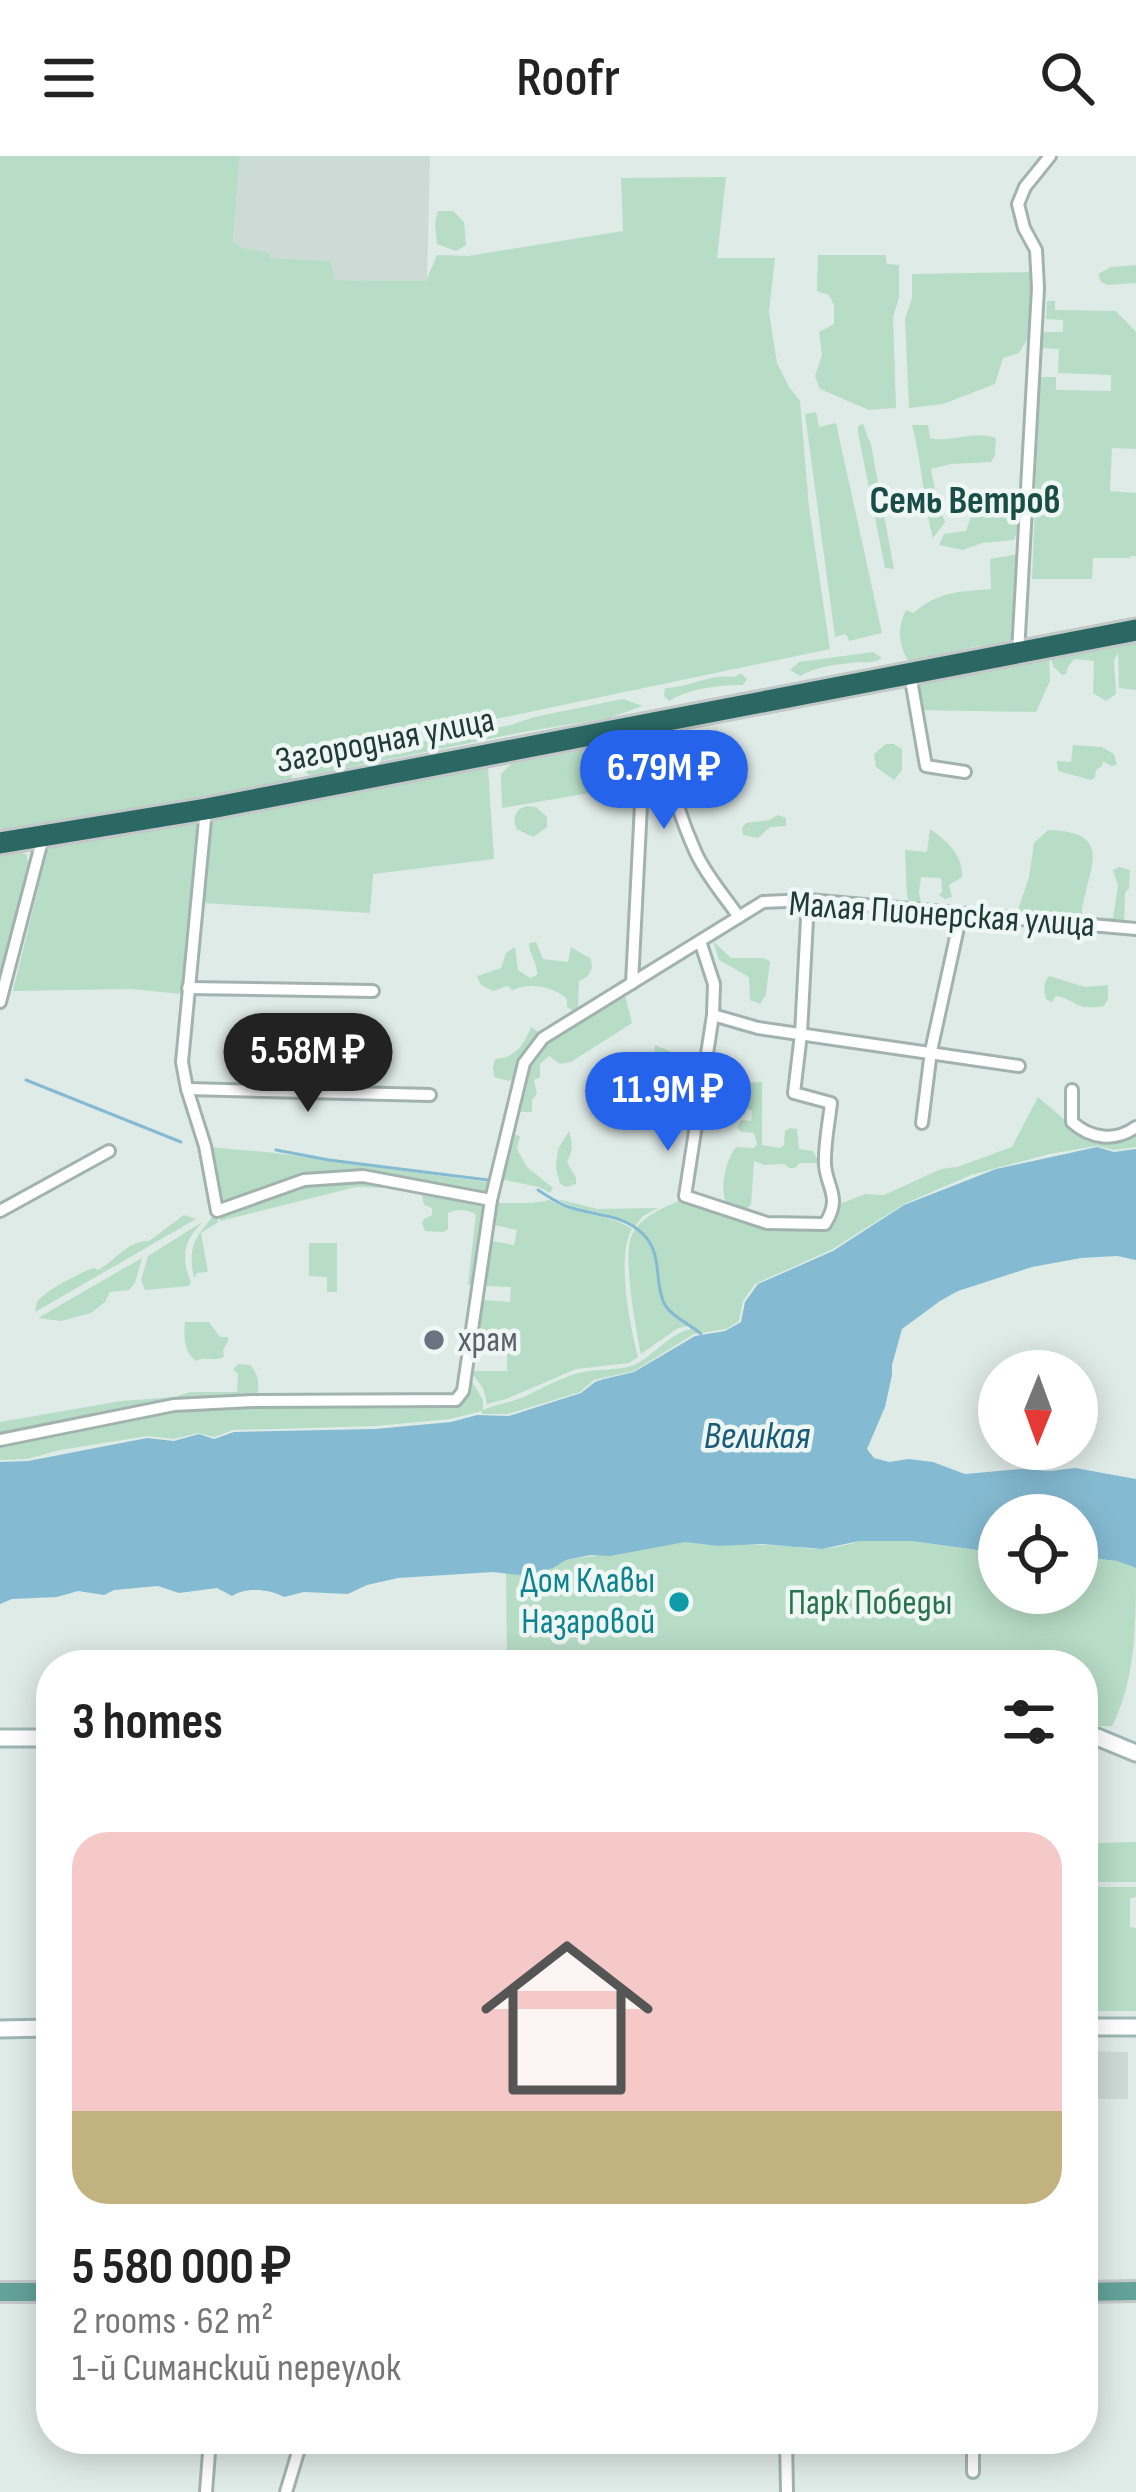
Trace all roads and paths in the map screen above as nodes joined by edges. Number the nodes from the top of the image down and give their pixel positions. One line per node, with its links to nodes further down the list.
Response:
1 (1050, 156): 3 (street)
2 (1136, 630): 3 (highway, Загородная улица)
3 (1018, 652): 4 (highway, Загородная улица)
4 (910, 674): 5 (highway, Загородная улица); 6 (street)
5 (654, 723): 7 (highway, Загородная улица); 12 (street); 15 (street)
6 (965, 772)
7 (206, 809): 8 (highway, Загородная улица); 16 (street)
8 (44, 835): 9 (highway, Загородная улица); 18 (street)
9 (0, 843)
10 (808, 901): 11 (street, Малая Пионерская улица); 12 (street, Малая Пионерская улица); 20 (street)
11 (961, 914): 13 (street, Малая Пионерская улица); 21 (street)
12 (739, 917): 14 (street, Малая Пионерская улица)
13 (1136, 929)
14 (700, 941): 15 (street, Малая Пионерская улица); 19 (street)
15 (632, 983): 29 (street, Малая Пионерская улица)
16 (188, 988): 17 (street); 23 (street)
17 (373, 991)
18 (0, 1002)
19 (713, 1015): 20 (street); 20 (street)
20 (801, 1034): 21 (street)
21 (931, 1052): 22 (street); 26 (street)
22 (1019, 1066)
23 (187, 1088): 25 (street); 29 (street)
24 (1072, 1090): 27 (street)
25 (430, 1095)
26 (922, 1123)
27 (1136, 1127)
28 (109, 1151): 30 (street)
29 (491, 1200): 31 (street, Малая Пионерская улица)
30 (0, 1211)
31 (0, 1440)
32 (0, 1738): 33 (main road)
33 (36, 1738)
34 (1098, 1739): 36 (main road)
35 (1098, 1740): 37 (main road)
36 (1136, 1753)
37 (1136, 1765)
38 (1098, 2027): 39 (main road)
39 (1136, 2027)
40 (36, 2028): 41 (main road)
41 (0, 2029)
42 (1136, 2291): 45 (main road)
43 (0, 2292): 44 (main road)
44 (36, 2292)
45 (1098, 2292)
46 (209, 2454): 51 (street)
47 (297, 2454): 52 (street)
48 (787, 2454): 53 (street)
49 (973, 2454): 50 (street)
50 (973, 2472)
51 (206, 2492)
52 (286, 2492)
53 (788, 2492)

